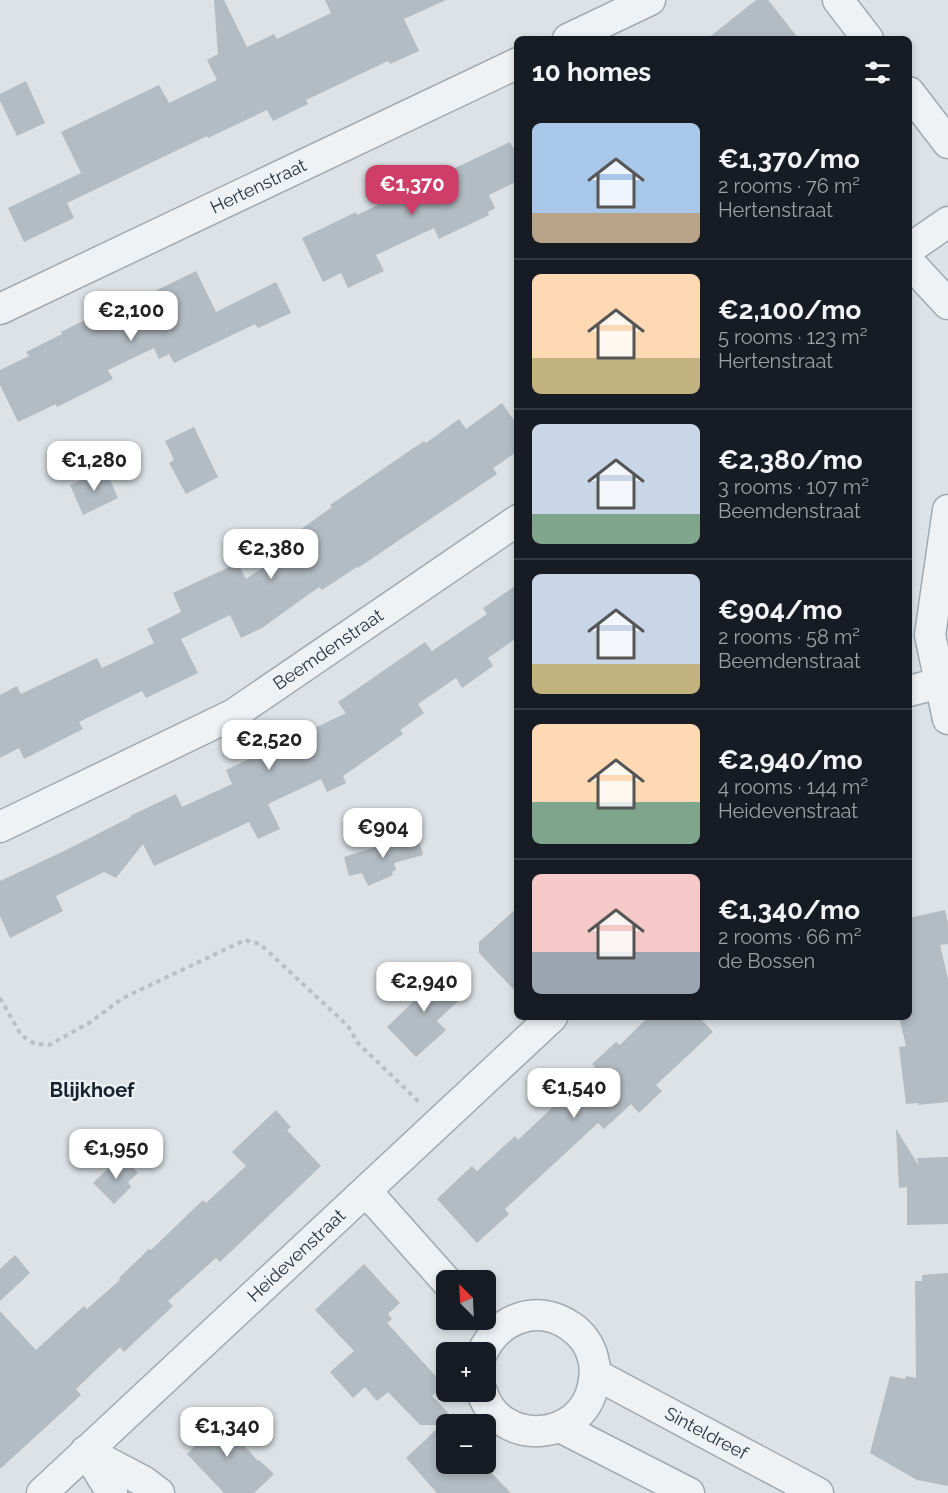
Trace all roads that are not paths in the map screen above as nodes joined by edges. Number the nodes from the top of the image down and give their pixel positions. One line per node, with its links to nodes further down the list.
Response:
1 (650, 0): 3 (street)
2 (838, 0): 4 (street)
3 (574, 36)
4 (866, 36)
5 (514, 65): 12 (street, Hertenstraat)
6 (912, 96): 7 (street)
7 (948, 143)
8 (948, 222): 9 (street)
9 (912, 247)
10 (912, 265): 11 (street)
11 (948, 304)
12 (0, 309)
13 (948, 510): 15 (street)
14 (514, 523): 18 (street, Beemdenstraat)
15 (940, 683): 16 (street); 17 (street)
16 (912, 690)
17 (948, 719)
18 (0, 827)
19 (549, 1020): 20 (street, Heidevenstraat)
20 (366, 1191): 21 (street); 26 (street, Heidevenstraat)
21 (436, 1270)
22 (486, 1336): 23 (street)
23 (595, 1374): 25 (street); 31 (street, Sinteldreef)
24 (487, 1402): 25 (street)
25 (560, 1427): 30 (street)
26 (86, 1451): 27 (street, Heidevenstraat); 28 (street); 29 (street)
27 (42, 1493)
28 (112, 1493)
29 (159, 1493)
30 (689, 1493)
31 (818, 1493)

